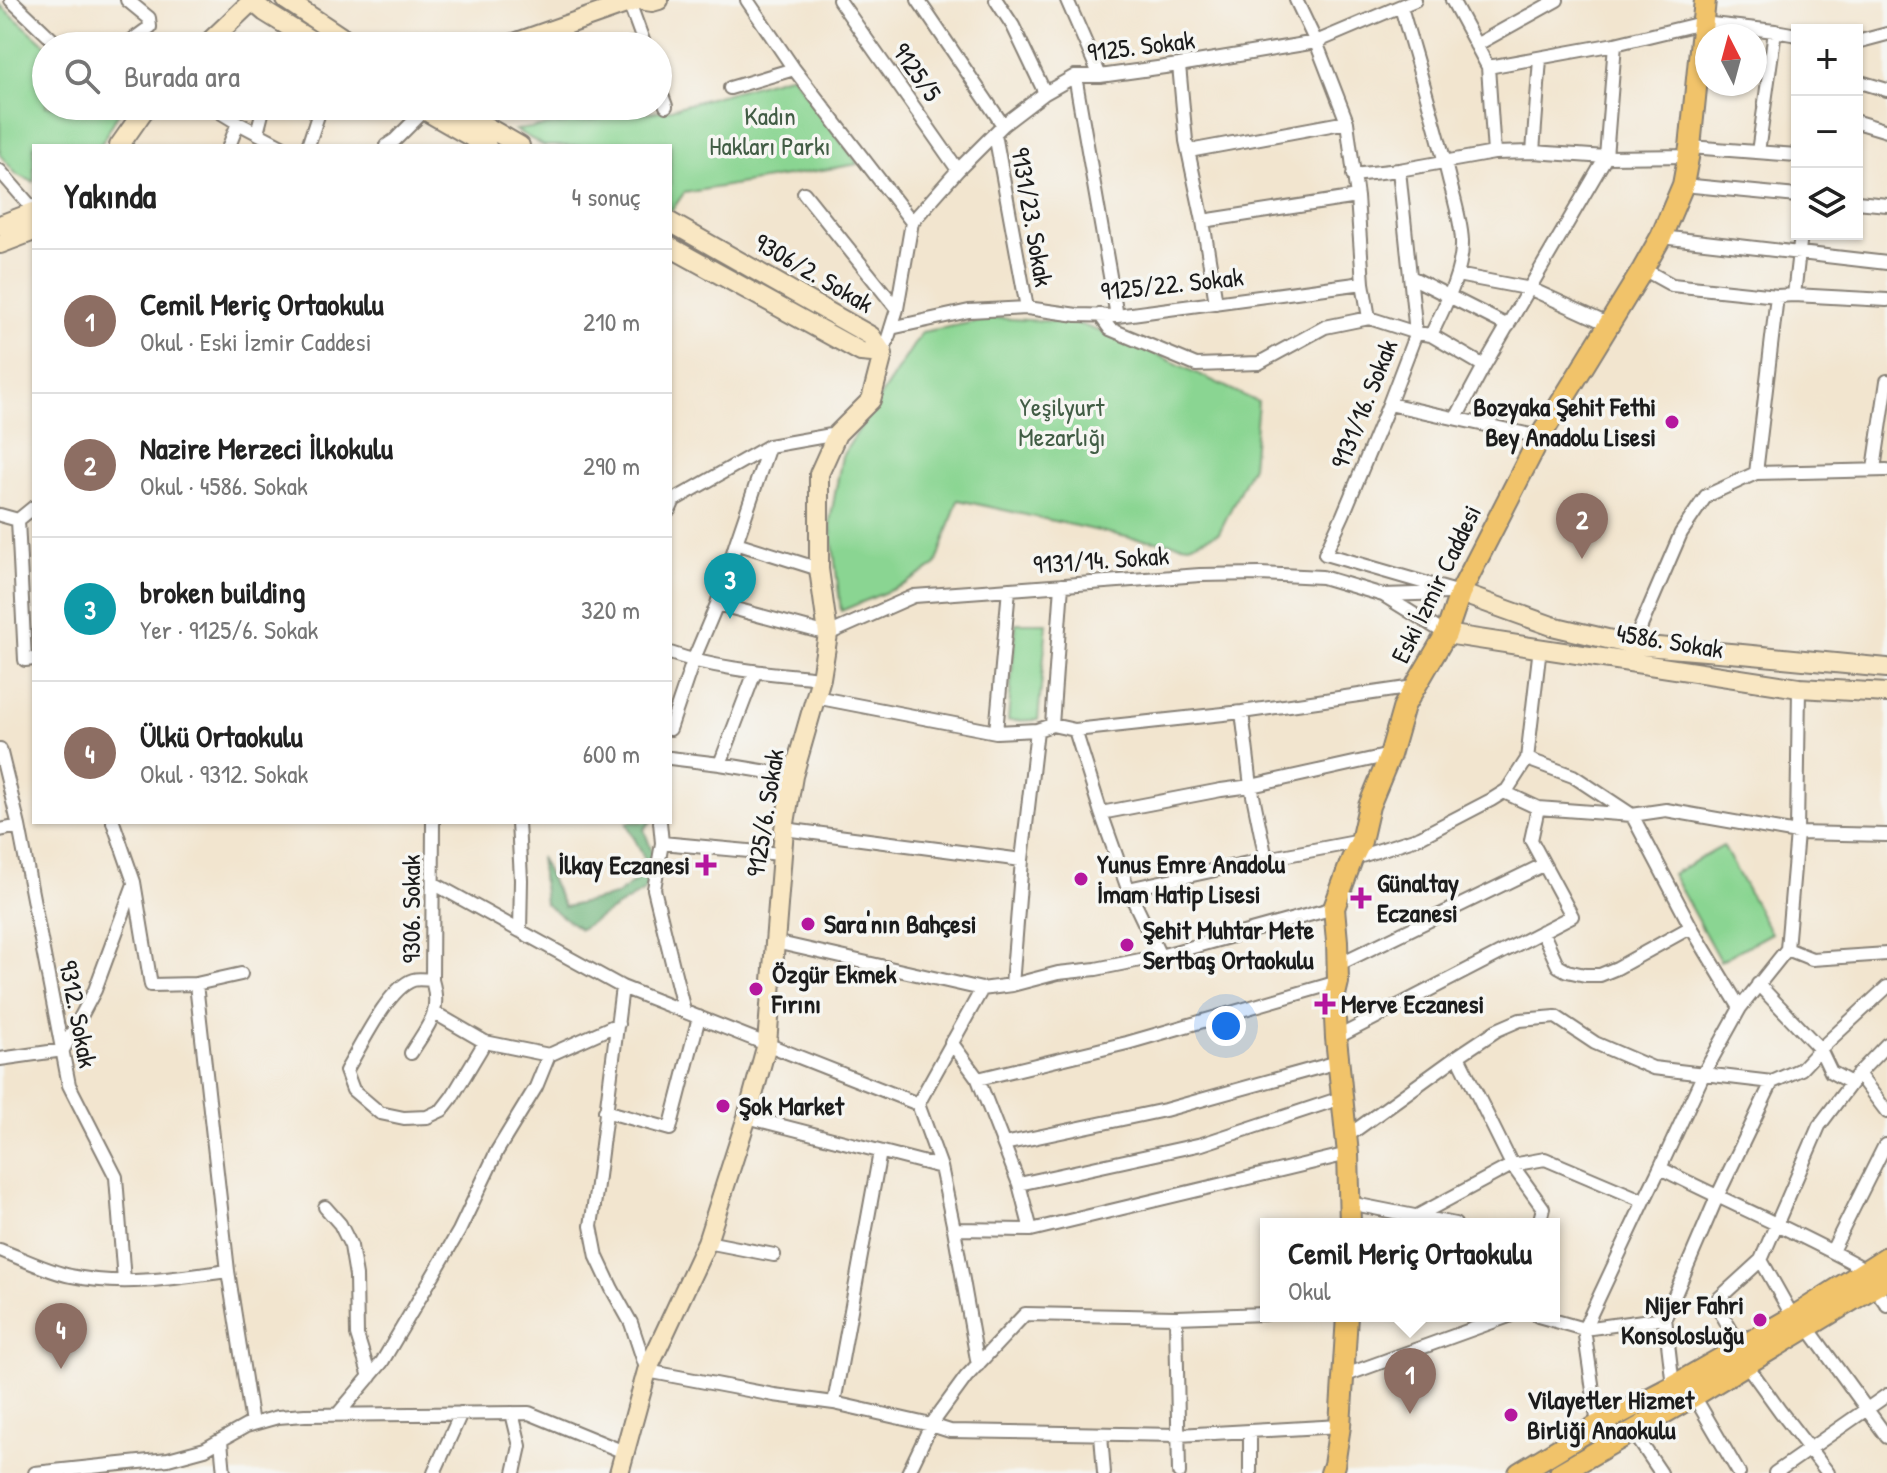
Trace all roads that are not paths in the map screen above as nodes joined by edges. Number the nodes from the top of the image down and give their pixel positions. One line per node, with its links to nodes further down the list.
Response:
1 (11, 0): 20 (street)
2 (127, 0): 21 (street)
3 (253, 0): 22 (main road); 23 (main road)
4 (286, 0): 24 (main road)
5 (659, 0): 16 (main road)
6 (747, 0): 36 (street)
7 (839, 0): 70 (street, 9125/5)
8 (918, 0): 53 (street)
9 (996, 0): 42 (street)
10 (1067, 0): 38 (street)
11 (1296, 0): 30 (street)
12 (1415, 0): 17 (street, 9125. Sokak)
13 (1452, 0): 32 (street)
14 (1557, 0): 32 (street)
15 (1705, 0): 18 (main road, Eski İzmir Caddesi)
16 (635, 1): 25 (main road); 26 (street)
17 (1401, 7): 30 (street, 9125. Sokak); 69 (street)
18 (1702, 23): 19 (street); 31 (street); 64 (main road, Eski İzmir Caddesi)
19 (1775, 31): 27 (street); 65 (street)
20 (44, 32)
21 (143, 32)
22 (220, 32)
23 (297, 32)
24 (334, 32)
25 (549, 32)
26 (642, 32)
27 (1791, 34)
28 (1887, 34): 29 (street)
29 (1863, 40)
30 (1316, 42): 34 (street, 9125. Sokak); 50 (street)
31 (1615, 44): 33 (street); 68 (street)
32 (1476, 45): 35 (street)
33 (1540, 59): 35 (street); 63 (street)
34 (1179, 65): 38 (street, 9125. Sokak); 62 (street)
35 (1488, 67): 66 (street)
36 (794, 69): 40 (street); 83 (street)
37 (1075, 76): 38 (street, 9125. Sokak); 42 (street, 9125. Sokak); 106 (street)
38 (1100, 76)
39 (1863, 83): 41 (street)
40 (730, 88)
41 (1887, 90)
42 (1045, 93): 53 (street, 9125. Sokak)
43 (132, 120): 57 (main road)
44 (233, 120): 51 (street)
45 (260, 120): 55 (street)
46 (316, 120): 60 (street)
47 (412, 120): 61 (street)
48 (447, 120): 56 (main road)
49 (468, 120): 56 (main road)
50 (1347, 122): 62 (street); 73 (street)
51 (238, 123): 55 (street); 58 (street)
52 (1863, 124): 54 (street)
53 (999, 130): 70 (street, 9125. Sokak); 103 (street, 9131/23. Sokak)
54 (1887, 131)
55 (257, 133): 59 (street)
56 (496, 143)
57 (120, 144)
58 (230, 144)
59 (278, 144)
60 (309, 144)
61 (393, 144)
62 (1189, 151): 82 (street)
63 (1533, 152): 66 (street); 68 (street)
64 (1690, 152): 65 (street); 68 (street); 74 (main road, Eski İzmir Caddesi)
65 (1758, 152): 67 (street)
66 (1494, 153): 69 (street)
67 (1791, 155)
68 (1606, 157): 97 (street)
69 (1445, 163): 71 (street); 94 (street)
70 (958, 170): 83 (street, 9125. Sokak)
71 (1399, 170): 73 (street); 95 (street, 9131/16. Sokak)
72 (0, 171): 80 (street)
73 (1353, 175): 77 (street)
74 (1683, 185): 76 (street); 87 (main road, Eski İzmir Caddesi)
75 (804, 193): 104 (street)
76 (1791, 195)
77 (1357, 197): 82 (street); 96 (street)
78 (1863, 203): 79 (street)
79 (1887, 205)
80 (32, 209)
81 (32, 212): 85 (main road)
82 (1203, 221): 102 (street)
83 (912, 222): 104 (street)
84 (672, 223): 113 (main road, 9306/2. Sokak)
85 (0, 225)
86 (32, 232): 89 (main road)
87 (1661, 237): 91 (street); 93 (main road, Eski İzmir Caddesi)
88 (1800, 240): 91 (street)
89 (0, 244)
90 (672, 248): 113 (main road, 9306/2. Sokak)
91 (1798, 254): 92 (street); 98 (street)
92 (1887, 263)
93 (1643, 269): 99 (street); 108 (main road, Eski İzmir Caddesi)
94 (1457, 275): 97 (street); 100 (street)
95 (1411, 277): 100 (street); 111 (street, 9131/16. Sokak)
96 (1363, 283): 102 (street, 9125/22. Sokak); 107 (street)
97 (1531, 289): 108 (street); 109 (street)
98 (1794, 295): 99 (street); 101 (street)
99 (1777, 296): 122 (street)
100 (1449, 297): 109 (street); 112 (street)
101 (1887, 300)
102 (1216, 303): 106 (street, 9125/22. Sokak)
103 (1027, 308): 105 (street, 9125/22. Sokak); 110 (street, 9125/22. Sokak)
104 (897, 309): 110 (street, 9125/6. Sokak)
105 (1100, 315): 106 (street, 9125/22. Sokak); 107 (street)
106 (1117, 316)
107 (1369, 318): 111 (street)
108 (1610, 325): 119 (main road, Eski İzmir Caddesi)
109 (1508, 326): 114 (street)
110 (891, 328): 113 (street, 9125/6. Sokak)
111 (1416, 333): 112 (street); 116 (street, 9131/16. Sokak)
112 (1431, 335): 114 (street)
113 (883, 354): 118 (main road, 9125/6. Sokak)
114 (1484, 366): 117 (street)
115 (1887, 381): 121 (street)
116 (1389, 404): 117 (street); 131 (street, 9131/16. Sokak)
117 (1456, 418): 119 (street)
118 (837, 434): 120 (street); 128 (main road, 9125/6. Sokak)
119 (1540, 437): 131 (main road, Eski İzmir Caddesi)
120 (769, 446): 123 (street); 127 (street)
121 (1880, 470): 122 (street)
122 (1756, 473): 136 (street)
123 (672, 504)
124 (32, 509): 126 (street)
125 (0, 515): 126 (street)
126 (18, 520): 139 (street)
127 (736, 543): 128 (street); 133 (street)
128 (819, 569): 134 (main road, 9125/6. Sokak)
129 (1062, 585): 130 (street, 9131/14. Sokak); 132 (street, 9131/14. Sokak); 150 (street)
130 (1009, 589): 134 (street, 9131/14. Sokak); 153 (street)
131 (1460, 593): 132 (street, 9131/14. Sokak); 135 (main road, Eski İzmir Caddesi); 136 (main road, 4586. Sokak)
132 (1383, 595): 135 (street, 9131/14. Sokak)
133 (717, 604): 134 (street); 140 (street)
134 (828, 634): 143 (main road, 9125/6. Sokak)
135 (1446, 634): 137 (main road, 4586. Sokak); 144 (main road, Eski İzmir Caddesi)
136 (1633, 645): 141 (main road, 4586. Sokak)
137 (1540, 647): 145 (main road, 4586. Sokak); 157 (street)
138 (672, 654): 140 (street)
139 (32, 659)
140 (693, 661): 142 (street); 149 (street)
141 (1887, 668)
142 (755, 672): 143 (street); 158 (street)
143 (821, 678): 147 (main road, 9125/6. Sokak)
144 (1414, 687): 148 (street); 155 (main road, Eski İzmir Caddesi)
145 (1799, 688): 146 (main road, 4586. Sokak); 172 (street)
146 (1887, 693)
147 (815, 697): 153 (street); 159 (main road, 9125/6. Sokak)
148 (1242, 712): 152 (street); 160 (street)
149 (672, 723)
150 (1052, 725): 151 (street); 152 (street)
151 (1037, 730): 153 (street); 178 (street)
152 (1075, 730): 163 (street)
153 (996, 732)
154 (0, 749): 169 (street, 9312. Sokak)
155 (1390, 755): 160 (street); 175 (main road, Eski İzmir Caddesi)
156 (672, 758): 158 (street)
157 (1527, 759): 161 (street); 164 (street)
158 (720, 764): 159 (street)
159 (793, 776): 170 (main road, 9125/6. Sokak)
160 (1251, 786): 163 (street); 177 (street)
161 (1504, 792): 162 (street); 175 (street)
162 (1538, 808): 164 (street); 179 (street)
163 (1101, 813): 182 (street)
164 (1632, 815): 172 (street); 184 (street)
165 (114, 824): 180 (street)
166 (433, 824): 181 (street, 9306. Sokak)
167 (518, 824): 185 (street)
168 (660, 824): 174 (street)
169 (19, 826): 171 (street); 211 (street, 9312. Sokak)
170 (784, 829): 176 (main road, 9125/6. Sokak); 178 (street)
171 (0, 830)
172 (1797, 833): 173 (street); 188 (street)
173 (1887, 835)
174 (662, 843): 176 (street); 201 (street)
175 (1356, 850): 177 (street); 183 (main road, Eski İzmir Caddesi)
176 (781, 854): 187 (main road, 9125/6. Sokak)
177 (1266, 859): 182 (street)
178 (1022, 860): 196 (street)
179 (1543, 865): 186 (street); 191 (street)
180 (134, 882): 194 (street); 211 (street)
181 (433, 883): 185 (street); 193 (street, 9306. Sokak)
182 (1128, 889): 190 (street)
183 (1334, 908): 190 (street); 191 (main road, Eski İzmir Caddesi)
184 (1691, 927): 186 (street); 200 (street)
185 (520, 931): 197 (street)
186 (1542, 931): 205 (street)
187 (775, 942): 199 (street); 208 (main road, 9125/6. Sokak)
188 (1787, 949): 189 (street); 195 (street)
189 (1887, 954)
190 (1160, 956): 196 (street)
191 (1337, 973): 205 (main road, Eski İzmir Caddesi); 219 (street)
192 (241, 974): 194 (street)
193 (432, 980): 202 (street); 206 (street, 9306. Sokak)
194 (196, 984): 250 (street)
195 (1758, 984): 200 (street); 210 (street)
196 (1012, 985): 199 (street)
197 (622, 987): 201 (street); 204 (street)
198 (1887, 987): 210 (street)
199 (982, 989): 207 (street)
200 (1740, 1008): 217 (street)
201 (684, 1011): 203 (street)
202 (435, 1013): 206 (street); 212 (street)
203 (699, 1017): 208 (street); 223 (street)
204 (618, 1024): 213 (street); 223 (street)
205 (1336, 1038): 216 (main road, Eski İzmir Caddesi)
206 (485, 1042): 213 (street)
207 (951, 1042): 219 (street); 222 (street)
208 (767, 1044): 222 (street); 225 (main road, 9125/6. Sokak)
209 (1887, 1044): 218 (street)
210 (1820, 1049): 218 (street); 220 (street)
211 (63, 1050): 215 (street); 252 (street, 9312. Sokak)
212 (411, 1053)
213 (549, 1055): 266 (street)
214 (1458, 1056): 217 (street); 227 (street); 230 (street)
215 (0, 1059)
216 (1338, 1062): 221 (main road, Eski İzmir Caddesi); 226 (street)
217 (1704, 1073): 220 (street); 232 (street)
218 (1854, 1078): 224 (street); 241 (street)
219 (978, 1079): 226 (street)
220 (1772, 1082): 234 (street)
221 (1341, 1098): 227 (main road, Eski İzmir Caddesi); 233 (street)
222 (918, 1104): 231 (street)
223 (605, 1111): 264 (street)
224 (1887, 1112)
225 (747, 1117): 229 (street); 244 (main road, 9125/6. Sokak)
226 (1004, 1144): 233 (street)
227 (1347, 1145): 237 (main road, Eski İzmir Caddesi); 243 (street)
228 (1885, 1145): 246 (street)
229 (880, 1152): 231 (street); 270 (street)
230 (1512, 1165): 235 (street); 238 (street); 240 (street)
231 (941, 1167): 242 (street)
232 (1660, 1168): 234 (street); 235 (street)
233 (1019, 1184): 243 (street)
234 (1717, 1197): 241 (street); 256 (street)
235 (1644, 1201): 261 (street)
236 (325, 1207): 266 (street)
237 (1350, 1214): 238 (street)
238 (1419, 1215): 239 (street)
239 (1431, 1218)
240 (1540, 1218)
241 (1775, 1223): 246 (street); 249 (street)
242 (954, 1229): 243 (street); 263 (street)
243 (1031, 1230)
244 (707, 1242): 247 (street); 264 (main road, 9125/6. Sokak)
245 (0, 1250): 252 (street)
246 (1832, 1251): 251 (street)
247 (774, 1255)
248 (1887, 1257): 251 (main road)
249 (1761, 1260): 260 (street); 262 (street)
250 (228, 1271): 252 (street); 275 (street)
251 (1875, 1279): 253 (street); 260 (main road)
252 (124, 1281)
253 (1887, 1305)
254 (1260, 1314): 255 (street)
255 (1176, 1317): 263 (street); 282 (street)
256 (1665, 1318): 261 (street); 267 (street)
257 (1347, 1322): 265 (main road)
258 (1492, 1322): 265 (street)
259 (1559, 1322): 261 (street)
260 (1800, 1322): 262 (main road); 271 (street)
261 (1584, 1329): 277 (street)
262 (1743, 1355): 267 (main road); 269 (main road); 285 (street)
263 (978, 1365): 276 (street)
264 (647, 1371): 270 (street); 286 (main road, 9125/6. Sokak)
265 (1343, 1376): 278 (main road)
266 (370, 1377): 274 (street)
267 (1673, 1386): 277 (main road)
268 (1887, 1395): 271 (street)
269 (1694, 1396): 279 (main road); 301 (street)
270 (834, 1403): 276 (street)
271 (1866, 1410): 283 (street); 285 (street)
272 (461, 1413): 273 (street); 274 (street); 291 (street)
273 (512, 1413): 286 (street); 292 (street)
274 (338, 1414): 275 (street)
275 (252, 1424): 284 (street)
276 (931, 1425): 281 (street); 294 (street)
277 (1598, 1425): 298 (main road)
278 (1340, 1426): 280 (street); 288 (main road)
279 (1632, 1430): 287 (main road); 300 (street)
280 (1250, 1431): 282 (street); 297 (street)
281 (1101, 1435): 282 (street); 295 (street)
282 (1178, 1435): 296 (street)
283 (1887, 1437)
284 (221, 1441): 289 (street); 290 (street)
285 (1809, 1449): 302 (street); 303 (street)
286 (624, 1452): 293 (main road, 9125/6. Sokak)
287 (1583, 1468): 299 (main road)
288 (1334, 1470)
289 (35, 1473)
290 (224, 1473)
291 (434, 1473)
292 (514, 1473)
293 (619, 1473)
294 (908, 1473)
295 (1104, 1473)
296 (1179, 1473)
297 (1250, 1473)
298 (1519, 1473)
299 (1560, 1473)
300 (1661, 1473)
301 (1739, 1473)
302 (1775, 1473)
303 (1828, 1473)

